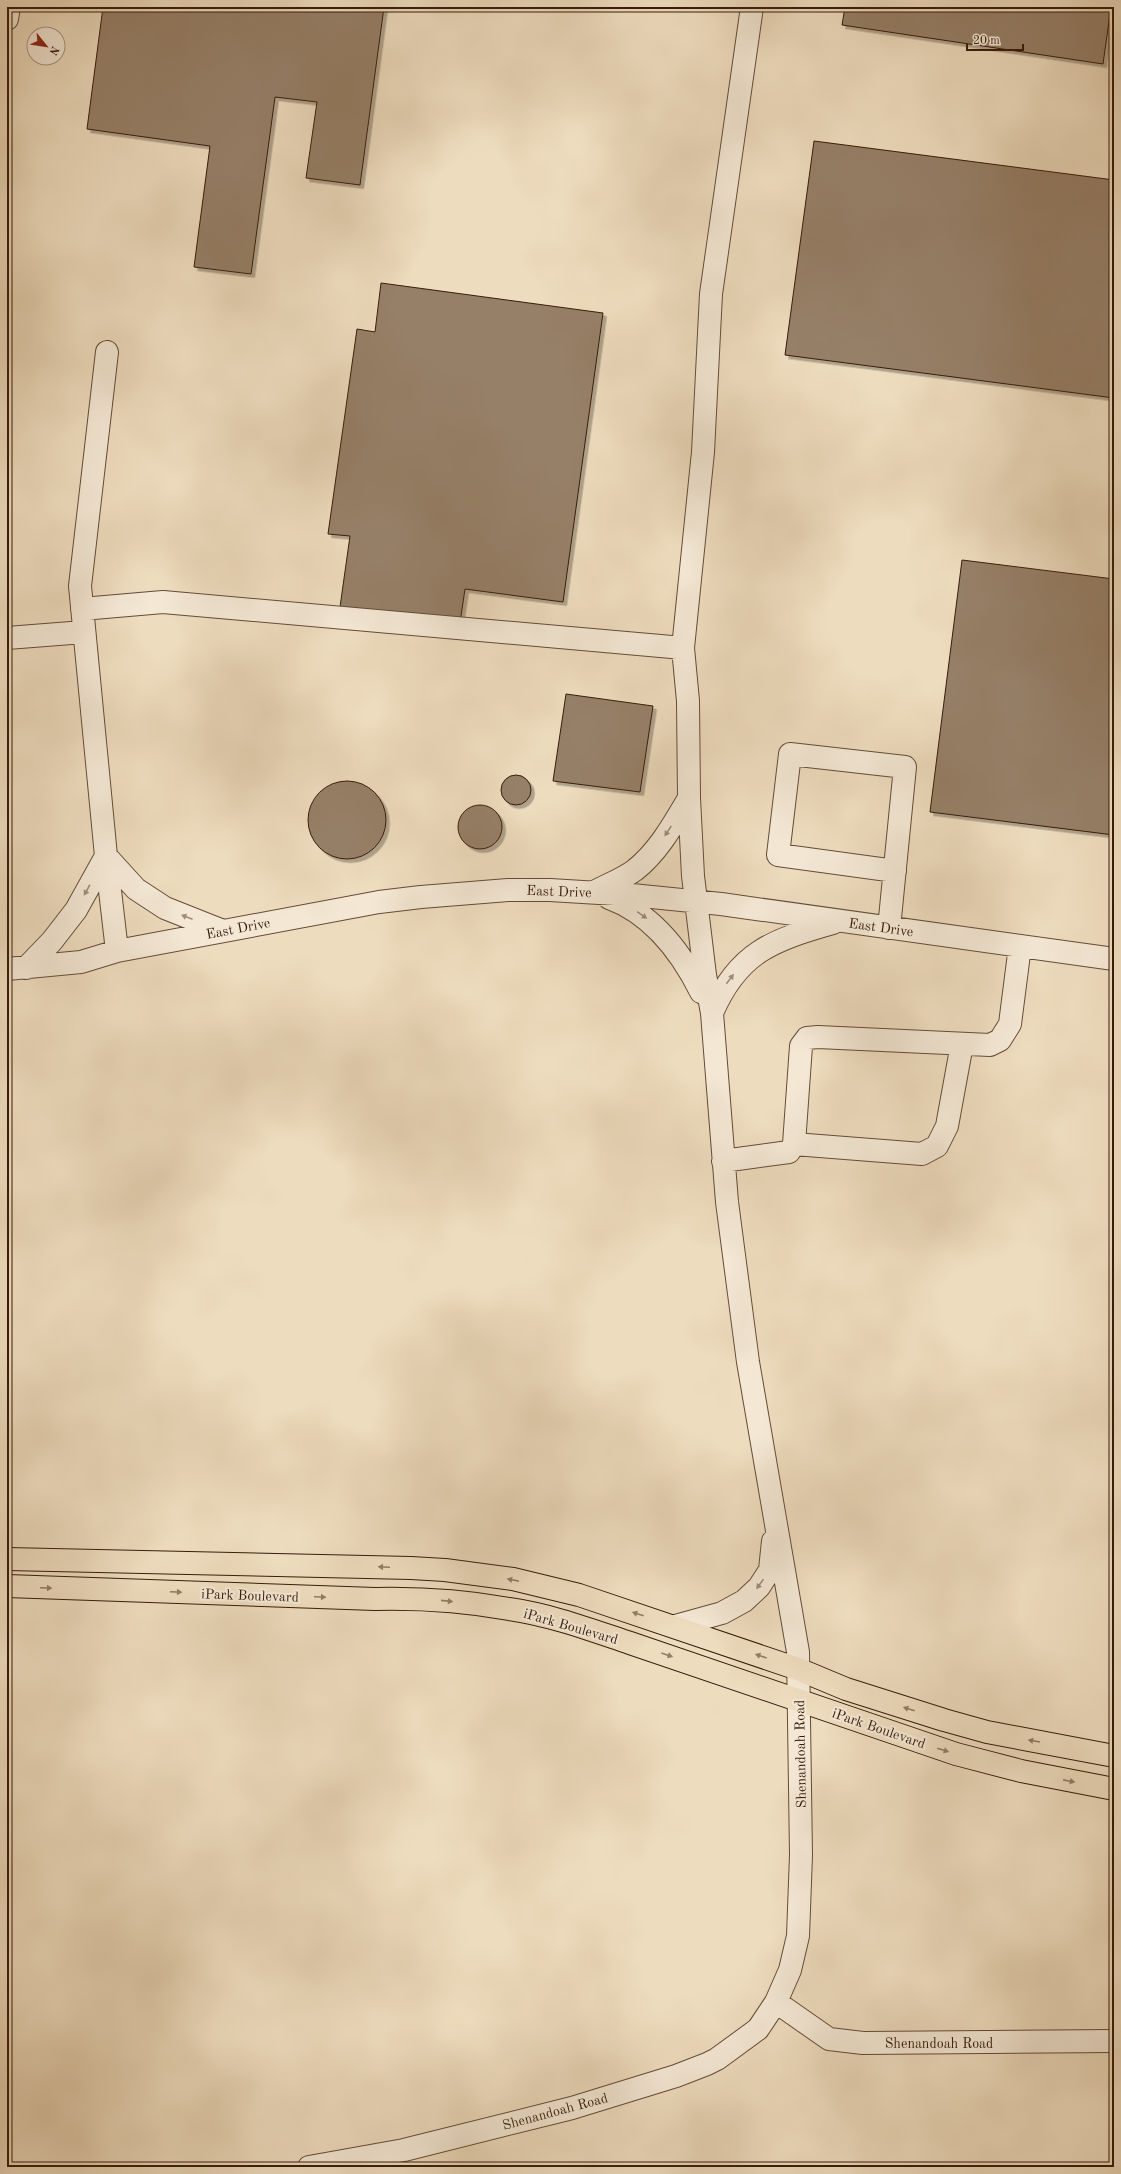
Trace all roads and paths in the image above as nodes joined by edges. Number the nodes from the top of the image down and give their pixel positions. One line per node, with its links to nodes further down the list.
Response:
1 (9, 7): 3 (street)
2 (752, 7): 8 (street, Shenandoah Road)
3 (7, 19)
4 (107, 352): 5 (street)
5 (82, 609): 6 (street); 8 (street)
6 (84, 632): 7 (street); 10 (street)
7 (7, 638)
8 (683, 648): 9 (street, Shenandoah Road)
9 (689, 798): 12 (street, one-way to 12); 13 (street, Shenandoah Road)
10 (106, 856): 16 (street, one-way to 10); 18 (street); 20 (street, one-way to 20)
11 (895, 871): 11 (street); 15 (street)
12 (594, 892): 13 (street, East Drive); 16 (street, East Drive); 21 (street, one-way to 21)
13 (695, 901): 14 (street, East Drive); 21 (street, Shenandoah Road)
14 (841, 921): 15 (street, East Drive); 21 (street, one-way to 14)
15 (889, 928): 17 (street, East Drive)
16 (224, 931): 18 (street, East Drive)
17 (1020, 946): 19 (street, East Drive); 22 (street)
18 (117, 951): 20 (street, East Drive)
19 (1114, 959)
20 (17, 968)
21 (712, 1013): 24 (street, Shenandoah Road)
22 (962, 1044): 23 (street); 23 (street)
23 (794, 1144): 24 (street)
24 (723, 1161): 25 (street, Shenandoah Road)
25 (776, 1520): 28 (street, one-way to 28); 29 (street, Shenandoah Road)
26 (7, 1559): 28 (main road, iPark Boulevard, one-way to 26)
27 (7, 1586): 30 (main road, iPark Boulevard, one-way to 30)
28 (675, 1626): 29 (main road, iPark Boulevard, one-way to 28)
29 (798, 1669): 30 (street, Shenandoah Road); 31 (main road, iPark Boulevard, one-way to 29)
30 (800, 1701): 32 (main road, iPark Boulevard, one-way to 32); 33 (street, Shenandoah Road)
31 (1114, 1756)
32 (1114, 1789)
33 (776, 2002): 34 (street, Shenandoah Road); 35 (street, Shenandoah Road)
34 (1114, 2041)
35 (309, 2167)

